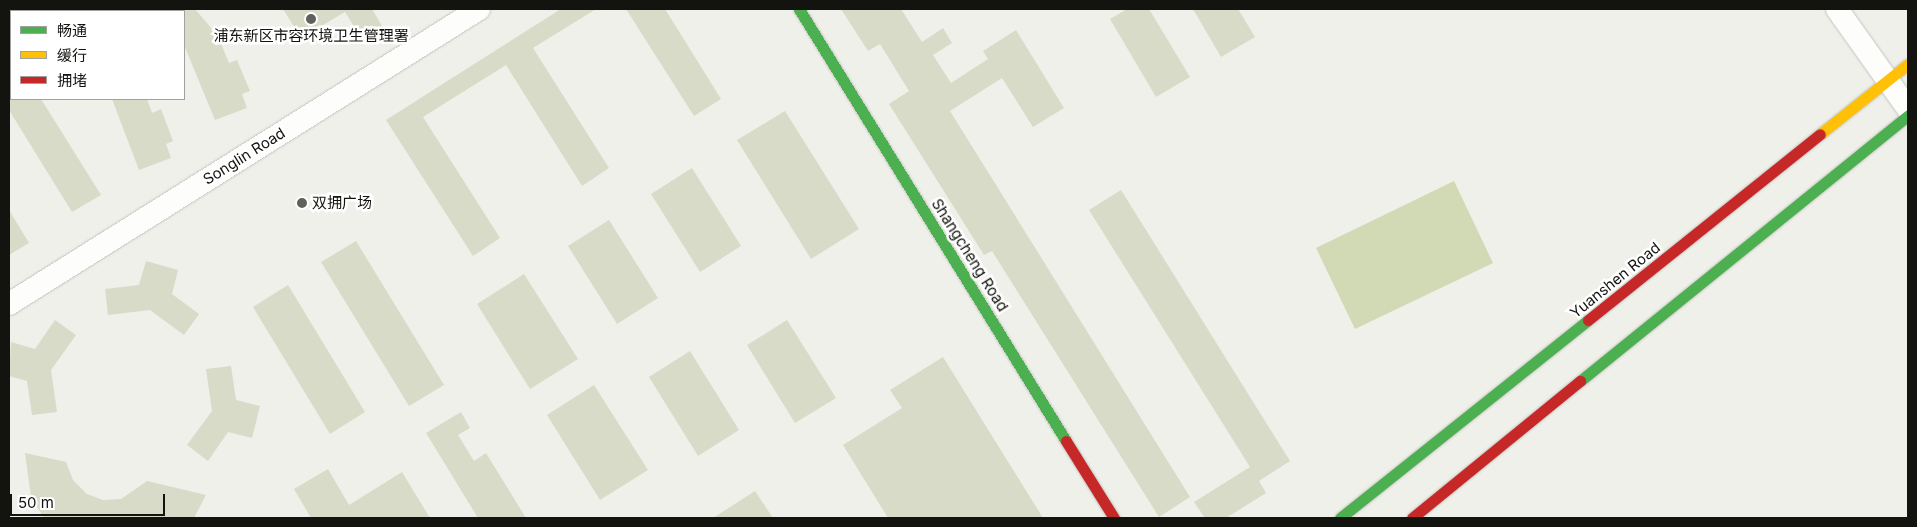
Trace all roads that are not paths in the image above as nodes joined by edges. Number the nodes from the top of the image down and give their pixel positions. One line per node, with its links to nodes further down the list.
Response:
1 (479, 9): 8 (street, Songlin Road)
2 (799, 9): 9 (main road, Shangcheng Road)
3 (1837, 9): 5 (street)
4 (1908, 64): 5 (main road, Yuanshen Road)
5 (1888, 80): 6 (street); 10 (main road, Yuanshen Road)
6 (1908, 109)
7 (1908, 115): 11 (main road)
8 (9, 304)
9 (1114, 518)
10 (1340, 518)
11 (1412, 518)

